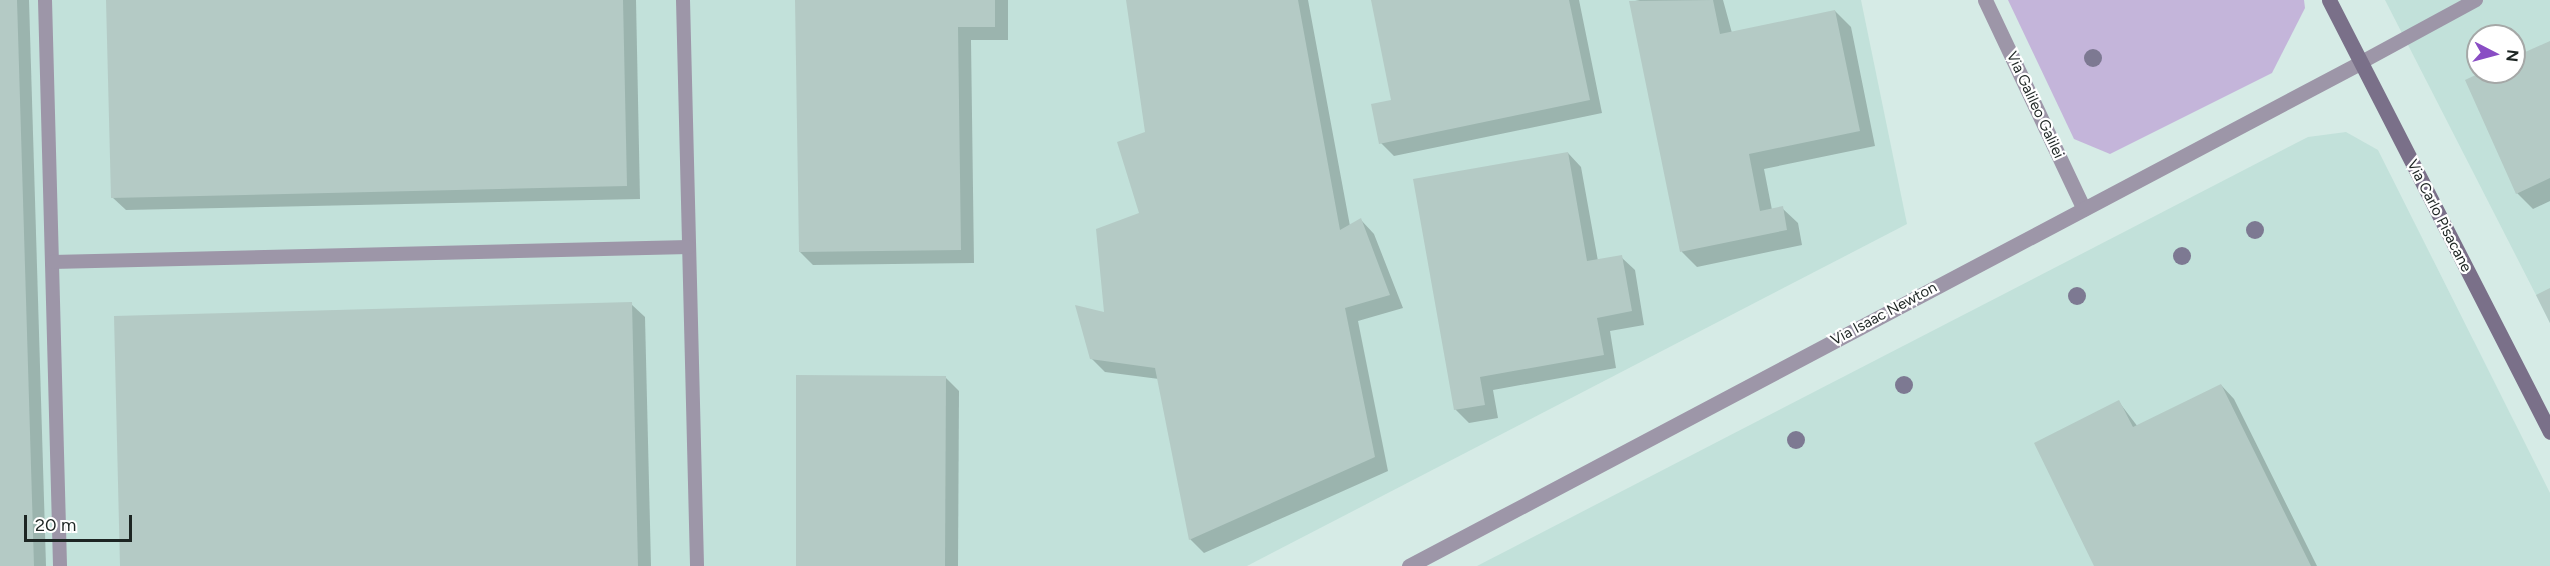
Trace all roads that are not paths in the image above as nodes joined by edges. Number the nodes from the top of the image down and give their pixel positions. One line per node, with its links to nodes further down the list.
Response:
1 (45, 0): 9 (lane)
2 (683, 0): 8 (lane)
3 (1985, 0): 7 (street, Via Galileo Galilei)
4 (2329, 0): 6 (street, Via Carlo Pisacane)
5 (2476, 0): 6 (lane)
6 (2360, 63): 7 (street, Via Isaac Newton); 10 (street, Via Carlo Pisacane)
7 (2084, 209): 13 (street, Via Isaac Newton)
8 (689, 247): 9 (lane); 12 (lane)
9 (52, 262): 11 (lane)
10 (2550, 432)
11 (60, 566)
12 (697, 566)
13 (1409, 566)

